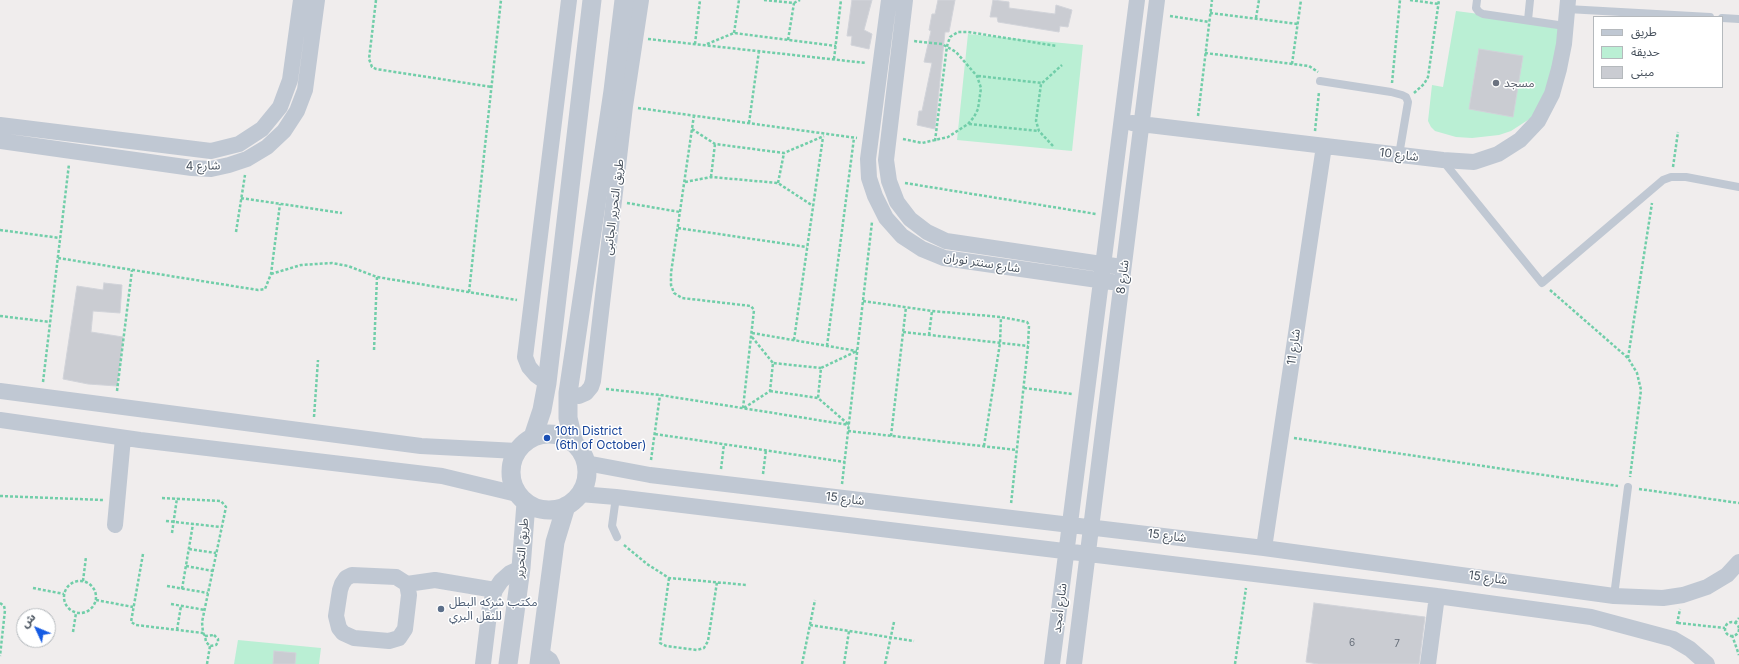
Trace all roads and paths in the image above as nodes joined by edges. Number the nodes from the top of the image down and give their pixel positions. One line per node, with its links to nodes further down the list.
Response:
1 (301, 0): 65 (street, شارع 4)
2 (318, 0): 84 (street, شارع 4)
3 (376, 0): 57 (path)
4 (501, 0): 57 (path)
5 (569, 0): 116 (street)
6 (592, 0): 135 (street)
7 (624, 0): 53 (street)
8 (641, 0): 39 (street, طريق التحرير الجانبى)
9 (700, 0): 42 (path)
10 (739, 0): 38 (path)
11 (764, 0): 25 (path)
12 (800, 0): 25 (path)
13 (842, 0): 44 (path)
14 (889, 0): 51 (street, شارع سنتر نوران)
15 (905, 0): 41 (street, شارع سنتر نوران)
16 (1137, 0): 62 (street, شارع 8)
17 (1212, 0): 29 (path)
18 (1259, 0): 31 (path)
19 (1301, 0): 36 (path)
20 (1400, 0): 58 (path)
21 (1410, 0): 26 (path)
22 (1439, 0): 26 (path)
23 (1477, 0): 34 (lane)
24 (1530, 0): 34 (lane)
25 (794, 3): 40 (path)
26 (1439, 4): 59 (path)
27 (1568, 4): 30 (lane); 37 (street, شارع 10)
28 (1156, 7): 35 (path); 66 (street, شارع 8)
29 (1210, 13): 31 (path); 35 (path)
30 (1699, 16)
31 (1256, 18): 36 (path)
32 (1723, 18): 33 (lane)
33 (1739, 19)
34 (1528, 20): 37 (lane)
35 (1209, 22): 48 (path)
36 (1298, 24): 50 (path)
37 (1565, 26): 85 (street, شارع 10)
38 (734, 33): 40 (path); 43 (path)
39 (635, 37): 42 (path); 53 (street, طريق التحرير الجانبى)
40 (788, 40): 44 (path)
41 (900, 40): 45 (path); 73 (street, شارع سنتر نوران)
42 (695, 44): 43 (path)
43 (706, 45): 47 (path)
44 (836, 46): 49 (path)
45 (947, 46): 46 (path); 54 (path); 77 (path)
46 (1057, 46)
47 (759, 51): 49 (path); 63 (path)
48 (1205, 53): 50 (path); 69 (path)
49 (834, 60): 51 (path)
50 (1292, 64): 55 (path)
51 (880, 65): 75 (street, شارع سنتر نوران)
52 (1062, 65): 56 (path)
53 (623, 74): 60 (street, طريق التحرير الجانبى); 140 (street)
54 (977, 76): 56 (path); 64 (path)
55 (1320, 81): 58 (lane); 79 (path)
56 (1044, 83): 68 (path)
57 (492, 87): 114 (path)
58 (1391, 92): 59 (lane)
59 (1406, 97): 83 (lane)
60 (625, 106): 61 (path); 95 (street, طريق التحرير الجانبى)
61 (694, 115): 63 (path); 67 (path)
62 (1122, 122): 66 (street, شارع 10); 100 (street, شارع 8)
63 (749, 123): 71 (path)
64 (968, 124): 68 (path); 77 (path)
65 (0, 125)
66 (1142, 125): 69 (street, شارع 10); 107 (street, شارع 8)
67 (692, 129): 78 (path); 89 (path)
68 (1039, 131): 80 (path)
69 (1196, 131): 79 (street, شارع 10)
70 (1678, 132): 87 (path)
71 (828, 134): 72 (path); 74 (path)
72 (823, 137): 82 (path); 97 (path)
73 (889, 137): 77 (path); 88 (street, شارع سنتر نوران)
74 (854, 138): 75 (path); 127 (path)
75 (870, 140): 93 (street, شارع سنتر نوران)
76 (0, 141): 81 (street, شارع 4)
77 (935, 141)
78 (715, 144): 82 (path); 86 (path)
79 (1319, 145): 83 (street, شارع 10); 153 (street, شارع 11)
80 (1053, 146)
81 (71, 151): 84 (street, شارع 4); 104 (path)
82 (784, 153): 90 (path)
83 (1399, 155): 85 (street, شارع 10)
84 (247, 159): 94 (path)
85 (1442, 160): 113 (lane)
86 (711, 177): 89 (path); 90 (path)
87 (1671, 177): 91 (lane); 92 (lane)
88 (890, 181): 100 (path); 109 (street, شارع سنتر نوران)
89 (685, 182): 98 (path)
90 (778, 183): 97 (path)
91 (1655, 185): 113 (lane); 131 (path)
92 (1739, 187)
93 (874, 196): 109 (street, شارع سنتر نوران); 115 (path)
94 (241, 198): 96 (path); 103 (path)
95 (615, 201): 98 (path); 136 (street, طريق التحرير الجانبى)
96 (280, 204): 99 (path); 110 (path)
97 (813, 206): 105 (path)
98 (680, 212): 101 (path)
99 (342, 213)
100 (1110, 217): 109 (street, شارع 8)
101 (678, 228): 105 (path); 123 (path)
102 (0, 230): 104 (path)
103 (236, 232)
104 (60, 238): 106 (path)
105 (807, 247): 125 (path)
106 (58, 258): 108 (path); 121 (path)
107 (1124, 267): 109 (street, شارع سنتر نوران); 112 (street, شارع 8)
108 (132, 270): 110 (path); 145 (path)
109 (1103, 272): 112 (street, شارع سنتر نوران); 143 (street, شارع 8)
110 (271, 274): 111 (path)
111 (378, 277): 114 (path); 129 (path)
112 (1122, 283): 185 (street, شارع 8)
113 (1542, 283): 131 (path)
114 (469, 292): 116 (path)
115 (863, 301): 117 (path); 130 (path)
116 (532, 302): 135 (street)
117 (906, 307): 118 (path); 122 (path)
118 (932, 312): 120 (path); 124 (path)
119 (0, 316): 121 (path)
120 (1001, 317): 126 (path); 128 (path)
121 (50, 322): 142 (path)
122 (904, 332): 124 (path); 152 (path)
123 (752, 335): 125 (path); 133 (path); 146 (path)
124 (929, 335): 126 (path)
125 (794, 340): 127 (path)
126 (1000, 343): 128 (path); 158 (path)
127 (827, 346): 130 (path)
128 (1028, 346): 137 (path)
129 (374, 350)
130 (857, 351): 134 (path); 148 (path)
131 (1628, 358): 166 (path)
132 (318, 360): 150 (path)
133 (773, 362): 134 (path); 139 (path)
134 (821, 368): 144 (path)
135 (547, 383): 154 (street)
136 (591, 387): 140 (street); 141 (path)
137 (1024, 388): 143 (path); 161 (path)
138 (0, 391): 142 (street)
139 (770, 391): 144 (path); 146 (path)
140 (568, 393): 156 (street)
141 (660, 395): 146 (path); 151 (path)
142 (41, 396): 145 (street)
143 (1086, 396): 183 (street, شارع 8)
144 (818, 398): 148 (path)
145 (115, 406): 150 (street)
146 (743, 408): 148 (path)
147 (0, 420): 155 (street)
148 (849, 425): 149 (path)
149 (848, 431): 152 (path); 162 (path)
150 (313, 432): 159 (street)
151 (655, 434): 157 (path); 164 (path)
152 (891, 436): 158 (path)
153 (1280, 436): 166 (path); 188 (street, شارع 11)
154 (533, 437): 156 (street); 159 (street)
155 (123, 438): 173 (street); 175 (street)
156 (574, 443): 163 (street)
157 (724, 444): 160 (path); 165 (path)
158 (984, 446): 161 (path)
159 (517, 450): 173 (street)
160 (766, 450): 162 (path); 167 (path)
161 (1017, 450): 178 (path)
162 (845, 462): 174 (path)
163 (586, 463): 164 (street, شارع 15); 168 (street)
164 (650, 476): 165 (street, شارع 15)
165 (720, 484): 167 (street, شارع 15)
166 (1628, 487): 176 (path); 213 (lane)
167 (761, 489): 174 (street, شارع 15)
168 (580, 494): 170 (street, شارع 15); 177 (street)
169 (0, 496): 175 (path)
170 (616, 497): 187 (lane); 190 (street, شارع 15)
171 (162, 498): 172 (path)
172 (177, 498): 180 (path); 184 (path)
173 (522, 498): 177 (street); 197 (street, طريق التحرير)
174 (840, 498): 178 (street, شارع 15)
175 (117, 500): 182 (street)
176 (1739, 503)
177 (566, 506): 240 (street)
178 (1010, 518): 183 (street, شارع 15)
179 (166, 521): 180 (path)
180 (173, 522): 181 (path); 186 (path)
181 (193, 524): 184 (path); 189 (path)
182 (114, 525)
183 (1070, 525): 185 (street, شارع 15); 190 (street, شارع 8)
184 (222, 527): 191 (path)
185 (1091, 527): 188 (street, شارع 15); 193 (street, شارع 8)
186 (172, 533)
187 (617, 537): 200 (path)
188 (1264, 548): 213 (street, شارع 15)
189 (189, 549): 191 (path); 196 (path)
190 (1067, 551): 193 (street, شارع 15); 247 (street, شارع أمجد)
191 (216, 553): 198 (path)
192 (143, 554): 218 (path)
193 (1088, 554): 199 (street, شارع 15); 248 (street, شارع أمجد)
194 (86, 557): 201 (path)
195 (1739, 562): 211 (street, شارع 15)
196 (186, 566): 198 (path); 207 (path)
197 (521, 568): 208 (street); 243 (street, طريق التحرير)
198 (213, 571): 209 (path)
199 (1249, 573): 212 (street, شارع 15); 249 (path)
200 (669, 578): 202 (path); 202 (path)
201 (83, 581): 210 (path); 214 (path)
202 (717, 582): 204 (path)
203 (407, 584): 203 (street); 208 (street)
204 (747, 585)
205 (167, 586): 207 (path)
206 (33, 588): 210 (path)
207 (182, 589): 209 (path)
208 (495, 590): 242 (street)
209 (208, 592): 220 (path)
210 (64, 594): 221 (path)
211 (1683, 595): 213 (street, شارع 15); 224 (path)
212 (1437, 596): 235 (street, شارع 15); 250 (street)
213 (1614, 596)
214 (96, 600): 218 (path); 221 (path)
215 (815, 600): 226 (path)
216 (0, 603): 239 (path)
217 (171, 604): 219 (path)
218 (133, 606): 228 (path)
219 (181, 606): 220 (path); 228 (path)
220 (205, 610): 231 (path)
221 (76, 613): 230 (path)
222 (1739, 618): 225 (path)
223 (894, 622): 234 (path)
224 (1678, 623): 227 (path); 235 (path)
225 (1735, 623): 227 (path); 232 (path)
226 (810, 625): 229 (path); 244 (path)
227 (1725, 628): 232 (path)
228 (177, 630): 231 (path)
229 (848, 631): 234 (path); 245 (path)
230 (72, 632)
231 (203, 633): 233 (path)
232 (1732, 635): 238 (path)
233 (205, 636): 237 (path); 237 (path)
234 (891, 637): 236 (path); 246 (path)
235 (1673, 639): 251 (street, شارع 15)
236 (914, 641)
237 (210, 646): 241 (path)
238 (1739, 655)
239 (0, 656)
240 (544, 660)
241 (207, 664)
242 (483, 664)
243 (508, 664)
244 (802, 664)
245 (844, 664)
246 (885, 664)
247 (1052, 664)
248 (1074, 664)
249 (1235, 664)
250 (1428, 664)
251 (1707, 664)

